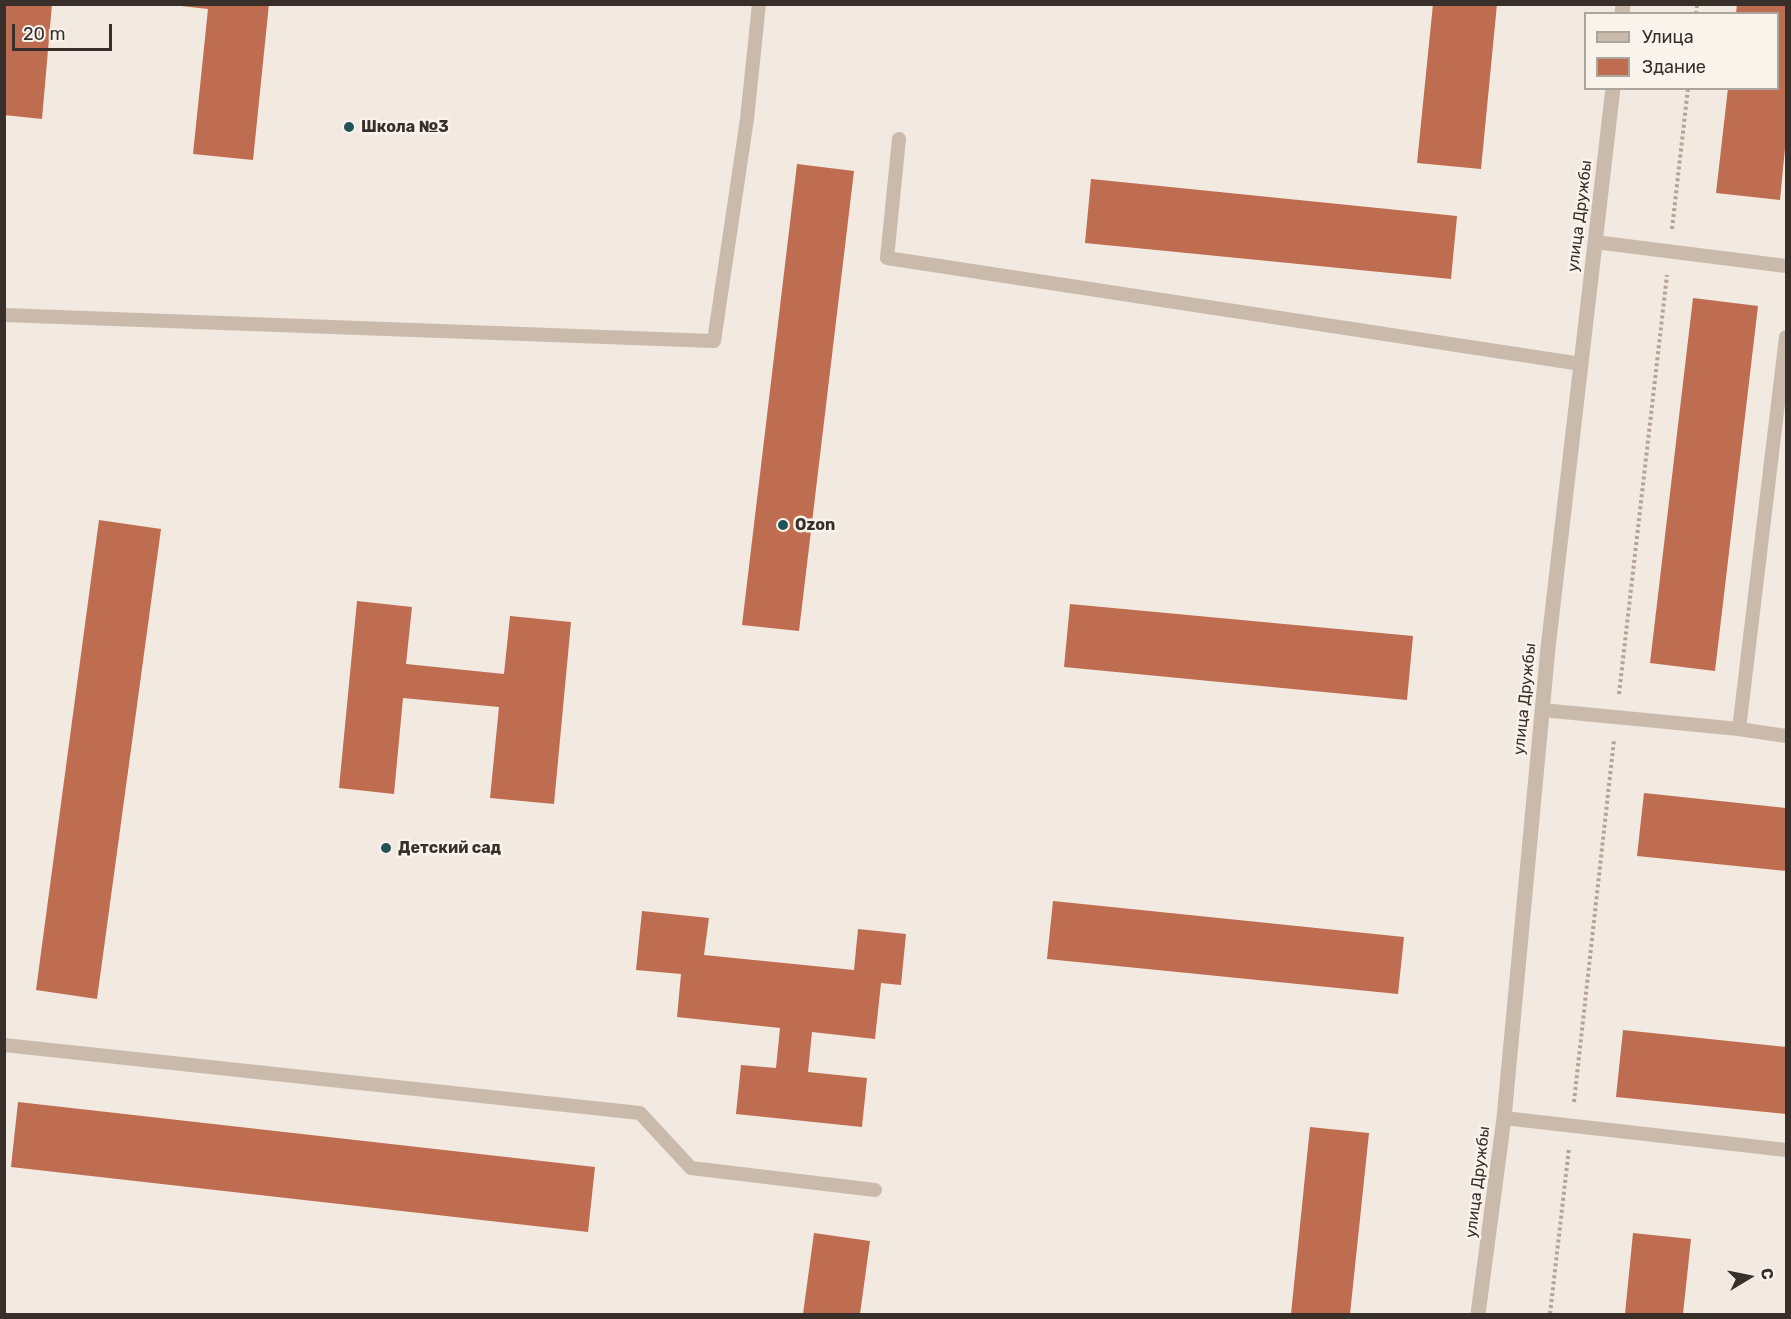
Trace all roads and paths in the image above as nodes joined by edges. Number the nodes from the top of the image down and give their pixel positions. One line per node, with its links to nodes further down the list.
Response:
1 (759, 4): 6 (lane)
2 (1613, 90): 4 (street, улица Дружбы)
3 (899, 139): 8 (lane)
4 (1595, 242): 5 (lane); 8 (street, улица Дружбы)
5 (1786, 266)
6 (4, 315)
7 (1786, 337): 10 (lane)
8 (1581, 364): 9 (street, улица Дружбы)
9 (1542, 711): 10 (lane); 13 (street, улица Дружбы)
10 (1739, 729): 11 (lane)
11 (1786, 736)
12 (4, 1045): 15 (lane)
13 (1504, 1118): 14 (lane); 16 (street, улица Дружбы)
14 (1786, 1150)
15 (875, 1190)
16 (1478, 1314)

